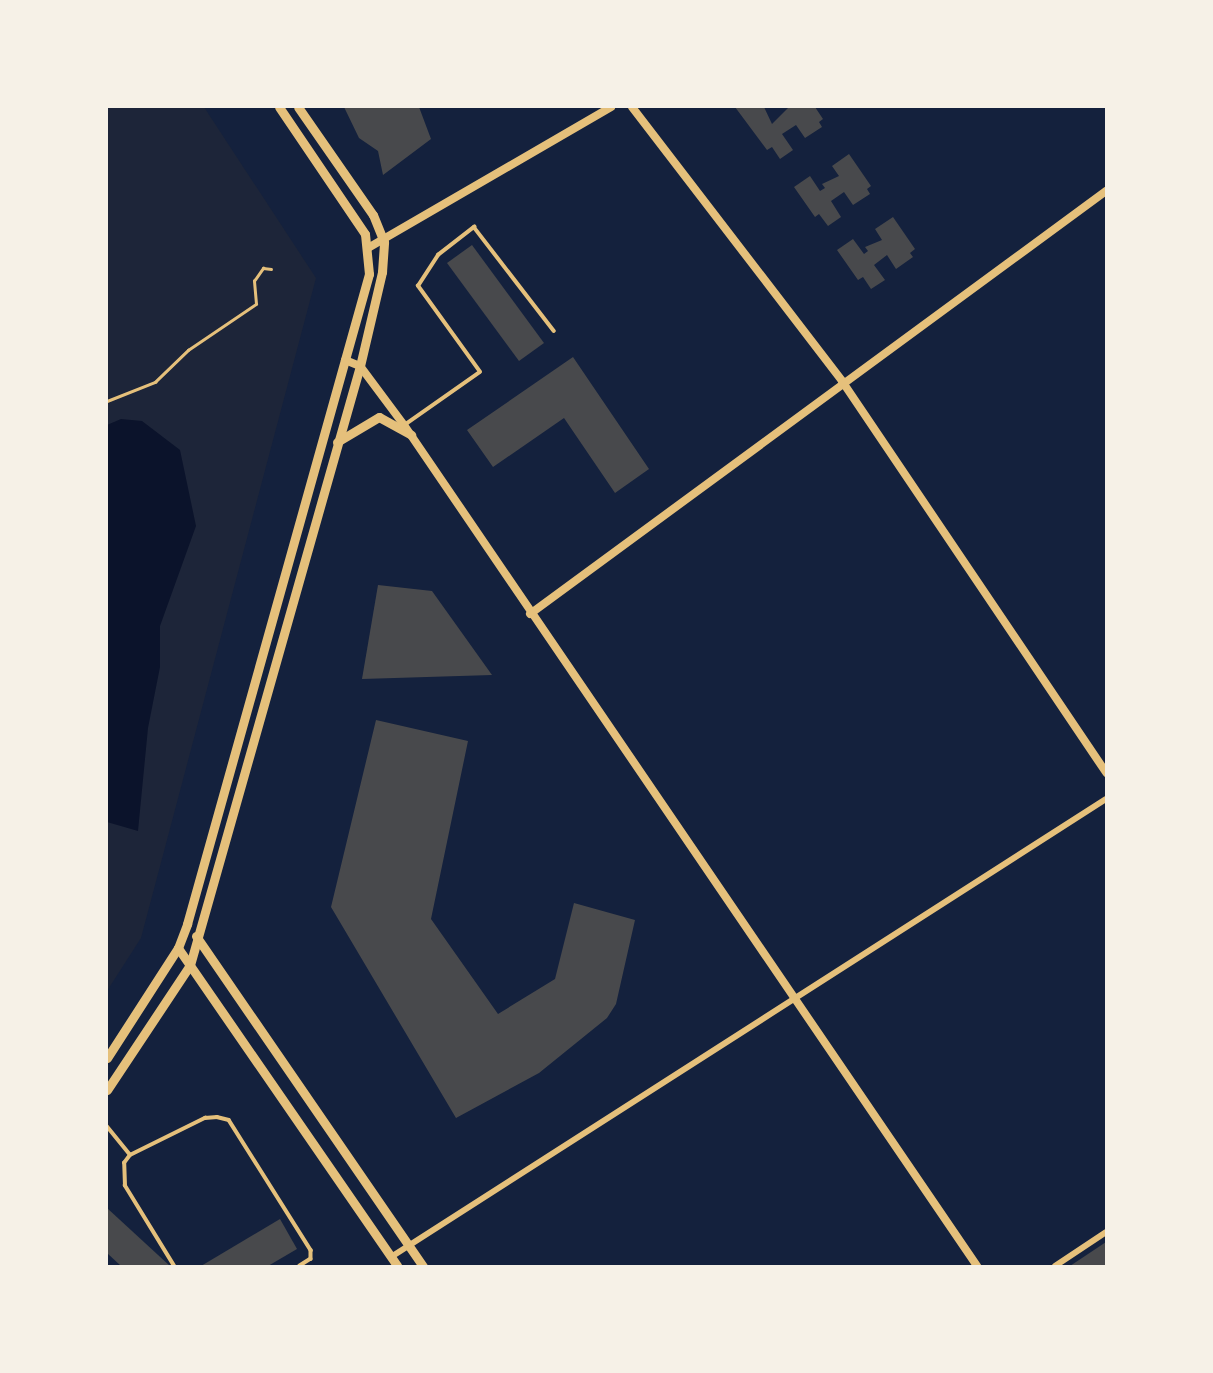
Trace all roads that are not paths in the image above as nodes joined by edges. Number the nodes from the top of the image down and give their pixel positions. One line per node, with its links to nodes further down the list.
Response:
1 (279, 107): 7 (main road)
2 (298, 107): 6 (main road)
3 (611, 107): 6 (street)
4 (632, 107): 11 (street)
5 (1106, 191): 11 (street)
6 (384, 242): 7 (street); 10 (main road)
7 (368, 248): 9 (main road)
8 (555, 331): 12 (lane)
9 (345, 360): 10 (street); 18 (main road)
10 (360, 366): 12 (street); 14 (main road)
11 (842, 381): 15 (street); 16 (street)
12 (404, 425): 13 (street)
13 (411, 435): 14 (main road); 15 (street)
14 (337, 442): 19 (main road)
15 (530, 614): 22 (street)
16 (1106, 772)
17 (1106, 799): 22 (street)
18 (187, 924): 19 (main road); 20 (main road)
19 (197, 937): 21 (main road); 28 (main road)
20 (178, 948): 21 (main road); 23 (main road)
21 (190, 965): 24 (main road); 29 (main road)
22 (794, 1000): 28 (street); 34 (street)
23 (107, 1058)
24 (107, 1090)
25 (107, 1126): 26 (lane)
26 (130, 1155): 30 (lane); 31 (lane)
27 (1106, 1232): 35 (street)
28 (408, 1245): 29 (street); 33 (main road)
29 (391, 1257): 32 (main road)
30 (174, 1266)
31 (300, 1266)
32 (397, 1266)
33 (423, 1266)
34 (977, 1266)
35 (1055, 1266)

